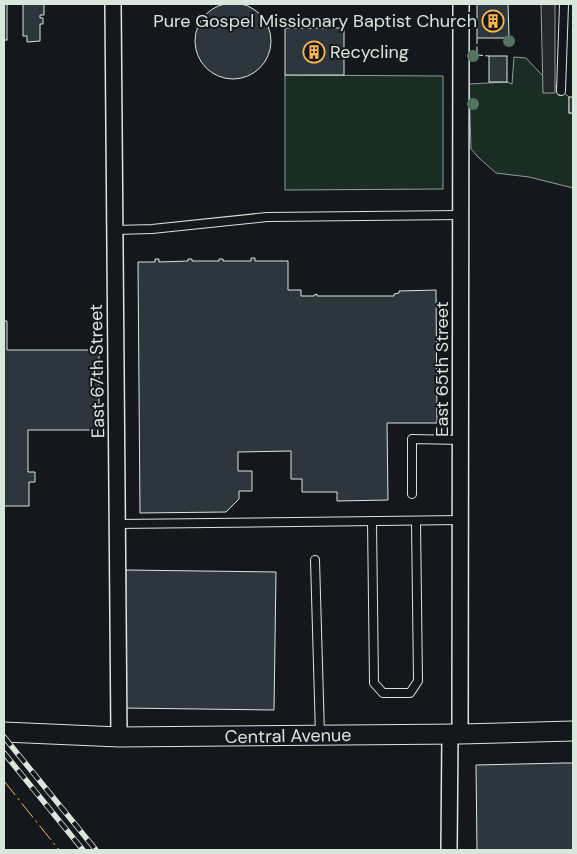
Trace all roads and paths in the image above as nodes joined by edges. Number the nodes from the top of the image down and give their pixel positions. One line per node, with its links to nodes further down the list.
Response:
1 (113, 4): 6 (street, East 67th Street)
2 (461, 4): 5 (street, East 65th Street)
3 (564, 4): 4 (lane)
4 (561, 91)
5 (461, 215): 6 (lane); 7 (street, East 65th Street)
6 (115, 230): 12 (street, East 67th Street)
7 (461, 440): 8 (lane); 9 (street, East 65th Street)
8 (412, 494)
9 (461, 520): 11 (lane); 16 (street, East 65th Street)
10 (372, 521): 11 (lane); 11 (lane); 12 (lane)
11 (416, 521)
12 (117, 524): 18 (street, East 67th Street)
13 (315, 560): 17 (lane)
14 (573, 731): 16 (street, Central Avenue)
15 (4, 732): 18 (street, Central Avenue)
16 (455, 734): 17 (street, Central Avenue); 19 (street, East 65th Street)
17 (320, 735): 18 (street, Central Avenue)
18 (119, 737)
19 (449, 850)

